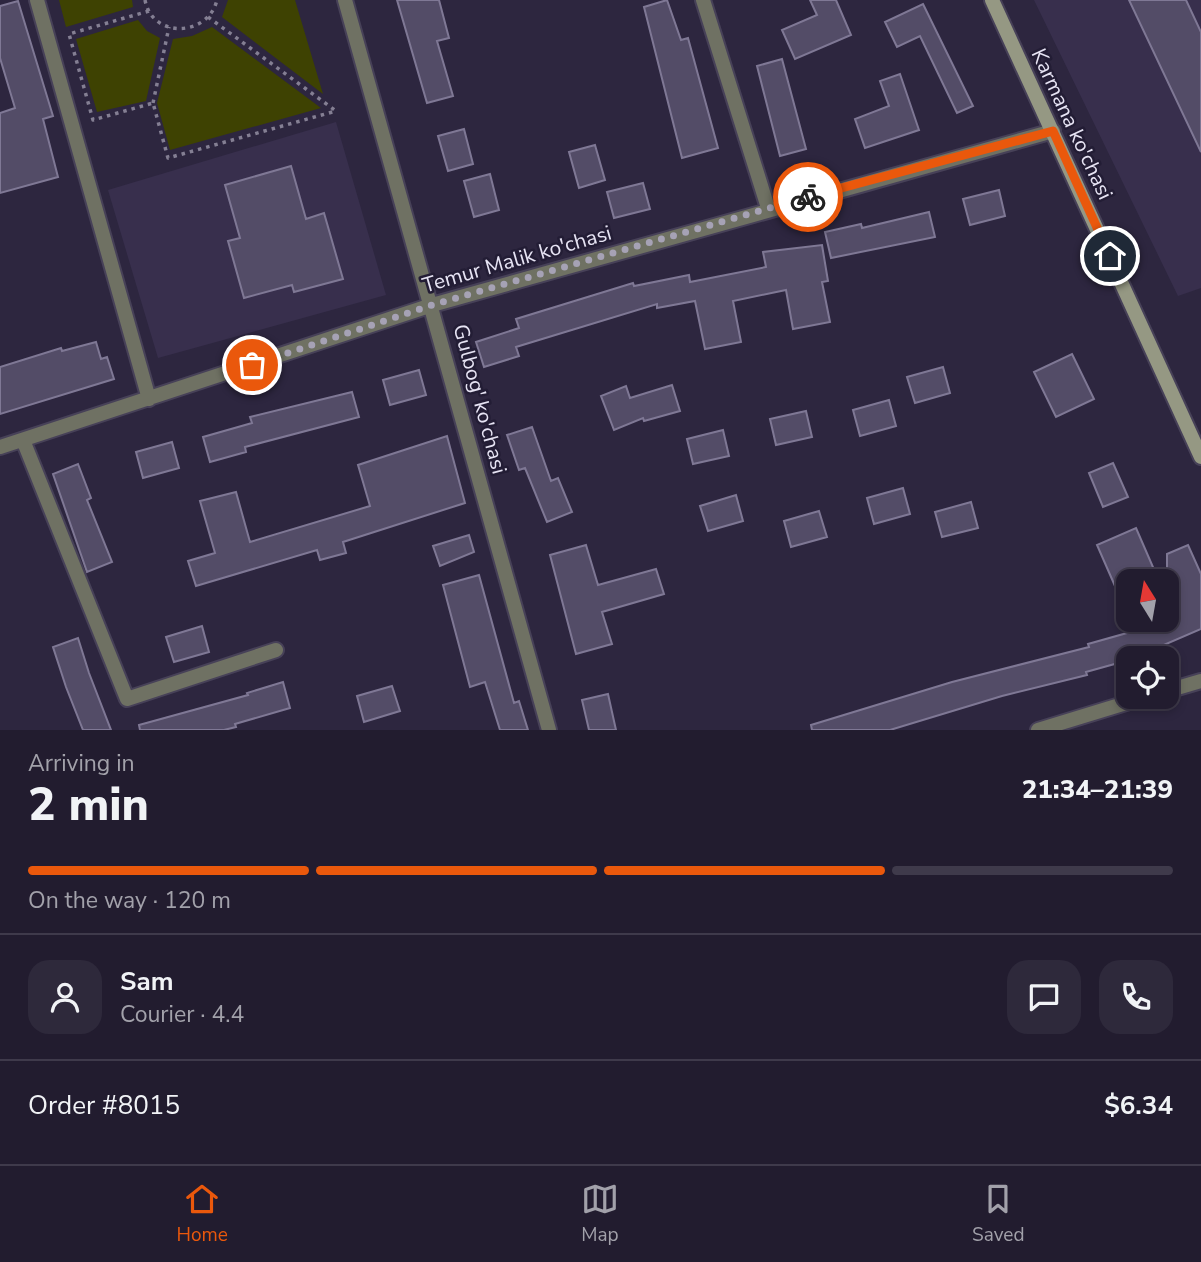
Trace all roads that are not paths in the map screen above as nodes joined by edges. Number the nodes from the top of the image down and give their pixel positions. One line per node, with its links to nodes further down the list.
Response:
1 (37, 0): 8 (street)
2 (345, 0): 7 (street, Gulbog' ko'chasi)
3 (703, 0): 6 (street)
4 (992, 0): 5 (main road, Karmana ko'chasi)
5 (1053, 131): 6 (street, Temur Malik ko'chasi); 11 (main road, Karmana ko'chasi)
6 (768, 208): 7 (street, Temur Malik ko'chasi)
7 (432, 305): 8 (street, Temur Malik ko'chasi); 16 (street, Gulbog' ko'chasi)
8 (149, 399): 9 (street, Temur Malik ko'chasi)
9 (23, 440): 10 (street, Temur Malik ko'chasi); 12 (street)
10 (0, 447)
11 (1201, 457)
12 (276, 650)
13 (1201, 681): 14 (street)
14 (1179, 687)
15 (1116, 706): 17 (street)
16 (549, 730)
17 (1038, 730)

